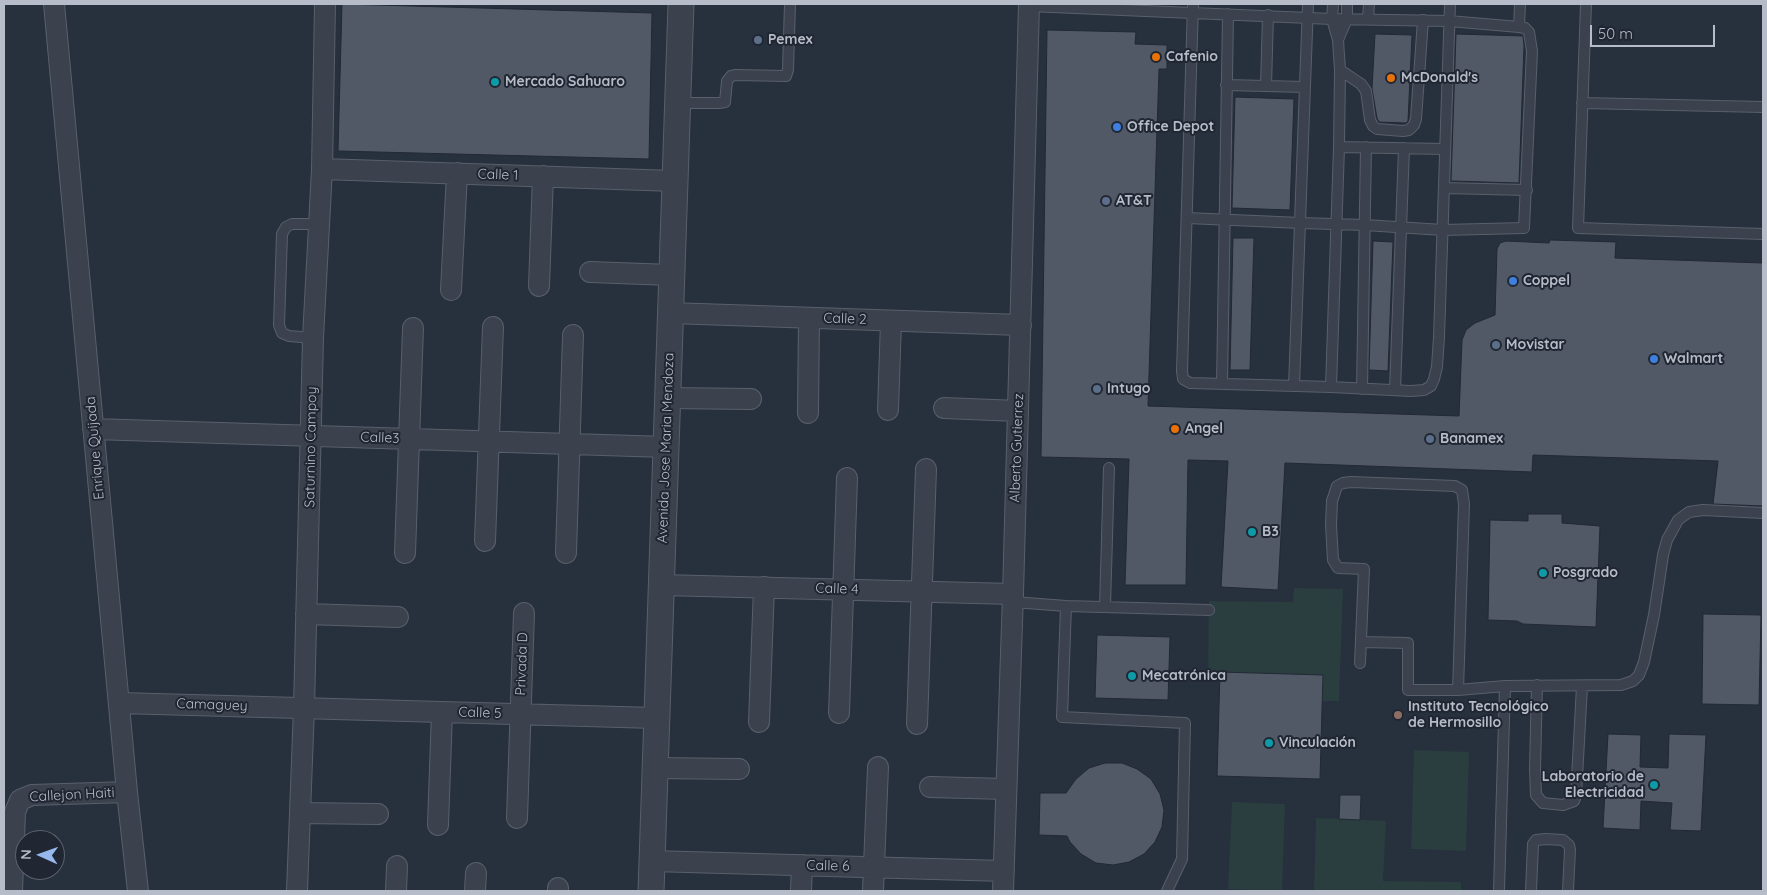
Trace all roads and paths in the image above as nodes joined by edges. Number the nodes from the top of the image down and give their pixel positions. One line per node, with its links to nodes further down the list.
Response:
1 (54, 4): 76 (street, Enrique Quijada)
2 (324, 4): 38 (street, Saturnino Campoy)
3 (681, 4): 31 (street, Avenida Jose Maria Mendoza)
4 (790, 4): 31 (lane)
5 (1308, 4): 19 (lane)
6 (1333, 4): 20 (lane)
7 (1347, 4): 21 (lane)
8 (1369, 4): 22 (lane)
9 (1450, 4): 24 (lane)
10 (1520, 4): 25 (lane)
11 (1586, 4): 32 (lane)
12 (1029, 5): 13 (lane); 60 (street, Alberto Gutierrez)
13 (1075, 6): 14 (lane)
14 (1159, 8): 15 (lane)
15 (1192, 8): 16 (lane); 44 (lane)
16 (1211, 8): 17 (lane)
17 (1228, 14): 18 (lane); 28 (lane)
18 (1268, 15): 19 (lane); 29 (lane)
19 (1307, 16): 20 (lane); 30 (lane)
20 (1332, 19): 21 (lane); 26 (lane)
21 (1347, 19): 22 (lane); 26 (lane)
22 (1368, 19): 23 (lane)
23 (1423, 20): 24 (lane); 27 (lane)
24 (1449, 21): 25 (lane); 37 (lane)
25 (1519, 27): 43 (lane)
26 (1338, 40): 27 (lane)
27 (1340, 70): 34 (lane)
28 (1226, 85): 29 (lane); 45 (lane)
29 (1266, 86): 30 (lane)
30 (1305, 87): 47 (lane)
31 (677, 102): 41 (street, Avenida Jose Maria Mendoza)
32 (1582, 104): 33 (lane); 52 (lane)
33 (1763, 107)
34 (1339, 147): 35 (lane); 48 (lane)
35 (1366, 148): 36 (lane); 49 (lane)
36 (1404, 148): 37 (lane); 50 (lane)
37 (1445, 148): 42 (lane)
38 (322, 169): 39 (street, Calle 1); 46 (street, Saturnino Campoy)
39 (457, 173): 40 (street, Calle 1); 56 (street)
40 (543, 176): 41 (street, Calle 1); 55 (street)
41 (674, 181): 54 (street, Avenida Jose Maria Mendoza)
42 (1444, 188): 43 (lane); 51 (lane)
43 (1527, 190): 51 (lane)
44 (1186, 218): 45 (lane); 65 (lane)
45 (1226, 219): 47 (lane); 65 (lane)
46 (320, 224): 64 (street, Saturnino Campoy); 64 (lane)
47 (1301, 224): 48 (lane); 66 (lane)
48 (1336, 224): 49 (lane); 67 (lane)
49 (1365, 225): 50 (lane); 68 (lane)
50 (1402, 227): 51 (lane); 69 (lane)
51 (1443, 230): 69 (lane)
52 (1763, 234)
53 (590, 272): 54 (street)
54 (671, 275): 57 (street, Avenida Jose Maria Mendoza)
55 (539, 286)
56 (451, 290)
57 (670, 313): 58 (street, Calle 2); 70 (street, Avenida Jose Maria Mendoza)
58 (809, 318): 59 (street, Calle 2); 75 (street)
59 (891, 320): 60 (street, Calle 2); 73 (street)
60 (1021, 325): 74 (street, Alberto Gutierrez)
61 (493, 327): 79 (street)
62 (412, 328): 78 (street)
63 (573, 335): 80 (street)
64 (313, 338): 77 (street, Saturnino Campoy)
65 (1222, 384): 66 (lane)
66 (1294, 386): 67 (lane)
67 (1331, 387): 68 (lane)
68 (1362, 388): 69 (lane)
69 (1395, 390)
70 (668, 398): 71 (street); 81 (street, Avenida Jose Maria Mendoza)
71 (751, 399)
72 (944, 408): 74 (street)
73 (888, 410)
74 (1018, 411): 93 (street, Alberto Gutierrez)
75 (808, 413)
76 (93, 429): 77 (street, Calle3); 106 (street, Enrique Quijada)
77 (311, 436): 78 (street, Calle3); 98 (street, Saturnino Campoy)
78 (409, 439): 79 (street, Calle3); 87 (street)
79 (489, 442): 80 (street, Calle3); 86 (street)
80 (570, 444): 81 (street, Calle3); 88 (street)
81 (666, 447): 89 (street, Avenida Jose Maria Mendoza)
82 (1109, 468): 95 (lane)
83 (926, 469): 92 (street)
84 (847, 478): 91 (street)
85 (1763, 513): 104 (lane)
86 (485, 541)
87 (405, 553)
88 (566, 553)
89 (662, 584): 90 (street, Calle 4); 111 (street, Avenida Jose Maria Mendoza)
90 (764, 587): 91 (street, Calle 4); 112 (street)
91 (844, 589): 92 (street, Calle 4); 109 (street)
92 (922, 592): 93 (street, Calle 4); 113 (street)
93 (1013, 598): 94 (lane); 118 (street, Alberto Gutierrez)
94 (1066, 606): 95 (lane); 137 (lane)
95 (1105, 607): 96 (lane)
96 (1209, 610)
97 (524, 613): 110 (street, Privada D)
98 (306, 614): 99 (street); 107 (street, Saturnino Campoy)
99 (398, 617)
100 (1361, 642): 101 (lane); 105 (lane); 105 (lane)
101 (1360, 663)
102 (1537, 685): 103 (lane); 104 (lane); 104 (lane)
103 (1505, 686): 105 (lane); 138 (lane)
104 (1582, 686)
105 (1458, 690)
106 (120, 703): 107 (street, Camaguey); 119 (street, Enrique Quijada)
107 (304, 708): 108 (street, Calle 5); 120 (street, Saturnino Campoy)
108 (442, 712): 110 (street, Calle 5); 123 (street)
109 (839, 712)
110 (520, 714): 111 (street, Calle 5); 122 (street, Privada D)
111 (656, 718): 115 (street, Avenida Jose Maria Mendoza)
112 (760, 722)
113 (917, 724)
114 (878, 767): 127 (street)
115 (655, 768): 116 (street); 124 (street, Avenida Jose Maria Mendoza)
116 (739, 769)
117 (930, 788): 118 (street)
118 (1006, 789): 128 (street, Alberto Gutierrez)
119 (127, 792): 129 (street, Callejon Haiti); 130 (street, Enrique Quijada)
120 (300, 813): 121 (street); 131 (street, Saturnino Campoy)
121 (378, 814)
122 (517, 818)
123 (438, 825)
124 (652, 861): 125 (street, Calle 6); 133 (street, Avenida Jose Maria Mendoza)
125 (802, 865): 127 (street, Calle 6); 134 (street)
126 (396, 866): 132 (street)
127 (874, 867): 128 (street, Calle 6); 135 (street)
128 (1004, 871): 136 (street, Alberto Gutierrez)
129 (12, 891)
130 (138, 891)
131 (297, 891)
132 (396, 891)
133 (651, 891)
134 (801, 891)
135 (873, 891)
136 (1003, 891)
137 (1167, 891)
138 (1498, 891)
139 (1531, 891): 140 (lane)
140 (1568, 891)

